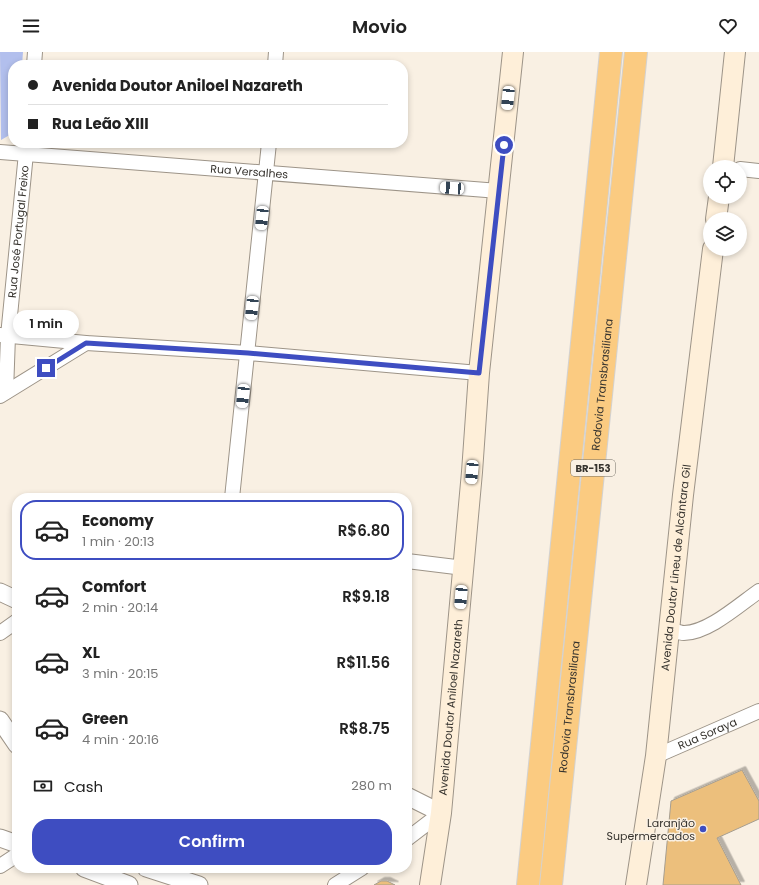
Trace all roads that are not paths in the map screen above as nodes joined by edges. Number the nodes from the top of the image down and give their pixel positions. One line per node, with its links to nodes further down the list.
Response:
1 (513, 52): 12 (main road, Avenida Doutor Aniloel Nazareth)
2 (611, 52): 47 (highway, BR-153)
3 (636, 52): 48 (highway, Rodovia Transbrasiliana / BR-153)
4 (734, 52): 8 (main road)
5 (26, 148): 7 (street, Rua Versalhes); 11 (street, Rua Versalhes); 14 (street, Rua José Portugal Freixo)
6 (269, 148): 11 (street)
7 (0, 152)
8 (723, 160)
9 (747, 170): 10 (street)
10 (759, 171)
11 (267, 174): 12 (street, Rua Versalhes); 16 (street)
12 (499, 191): 17 (main road, Avenida Doutor Aniloel Nazareth)
13 (712, 256): 26 (main road, Avenida Doutor Lineu de Alcântara Gil)
14 (4, 335): 15 (street); 18 (street, Rua José Portugal Freixo)
15 (86, 343): 16 (street); 18 (street)
16 (248, 353): 17 (street); 19 (street)
17 (479, 373): 21 (main road, Avenida Doutor Aniloel Nazareth)
18 (3, 394)
19 (233, 493)
20 (412, 562): 21 (street)
21 (464, 568): 33 (main road, Avenida Doutor Aniloel Nazareth)
22 (759, 591): 26 (street)
23 (0, 592): 24 (street)
24 (12, 598)
25 (12, 625): 27 (street)
26 (669, 629): 31 (main road, Avenida Doutor Lineu de Alcântara Gil)
27 (0, 634)
28 (759, 710): 31 (street, Rua Soraya)
29 (0, 720): 30 (street)
30 (12, 738)
31 (656, 756): 49 (main road, Avenida Doutor Lineu de Alcântara Gil)
32 (412, 798): 33 (street)
33 (441, 813): 34 (street); 46 (main road, Avenida Doutor Aniloel Nazareth)
34 (412, 836)
35 (0, 838): 36 (street)
36 (12, 842)
37 (12, 858): 38 (street)
38 (0, 866)
39 (93, 873): 42 (street)
40 (162, 873): 44 (street)
41 (354, 873): 45 (street)
42 (105, 880): 43 (street)
43 (129, 885)
44 (199, 885)
45 (335, 885)
46 (430, 885)
47 (528, 885)
48 (551, 885)
49 (636, 885)

